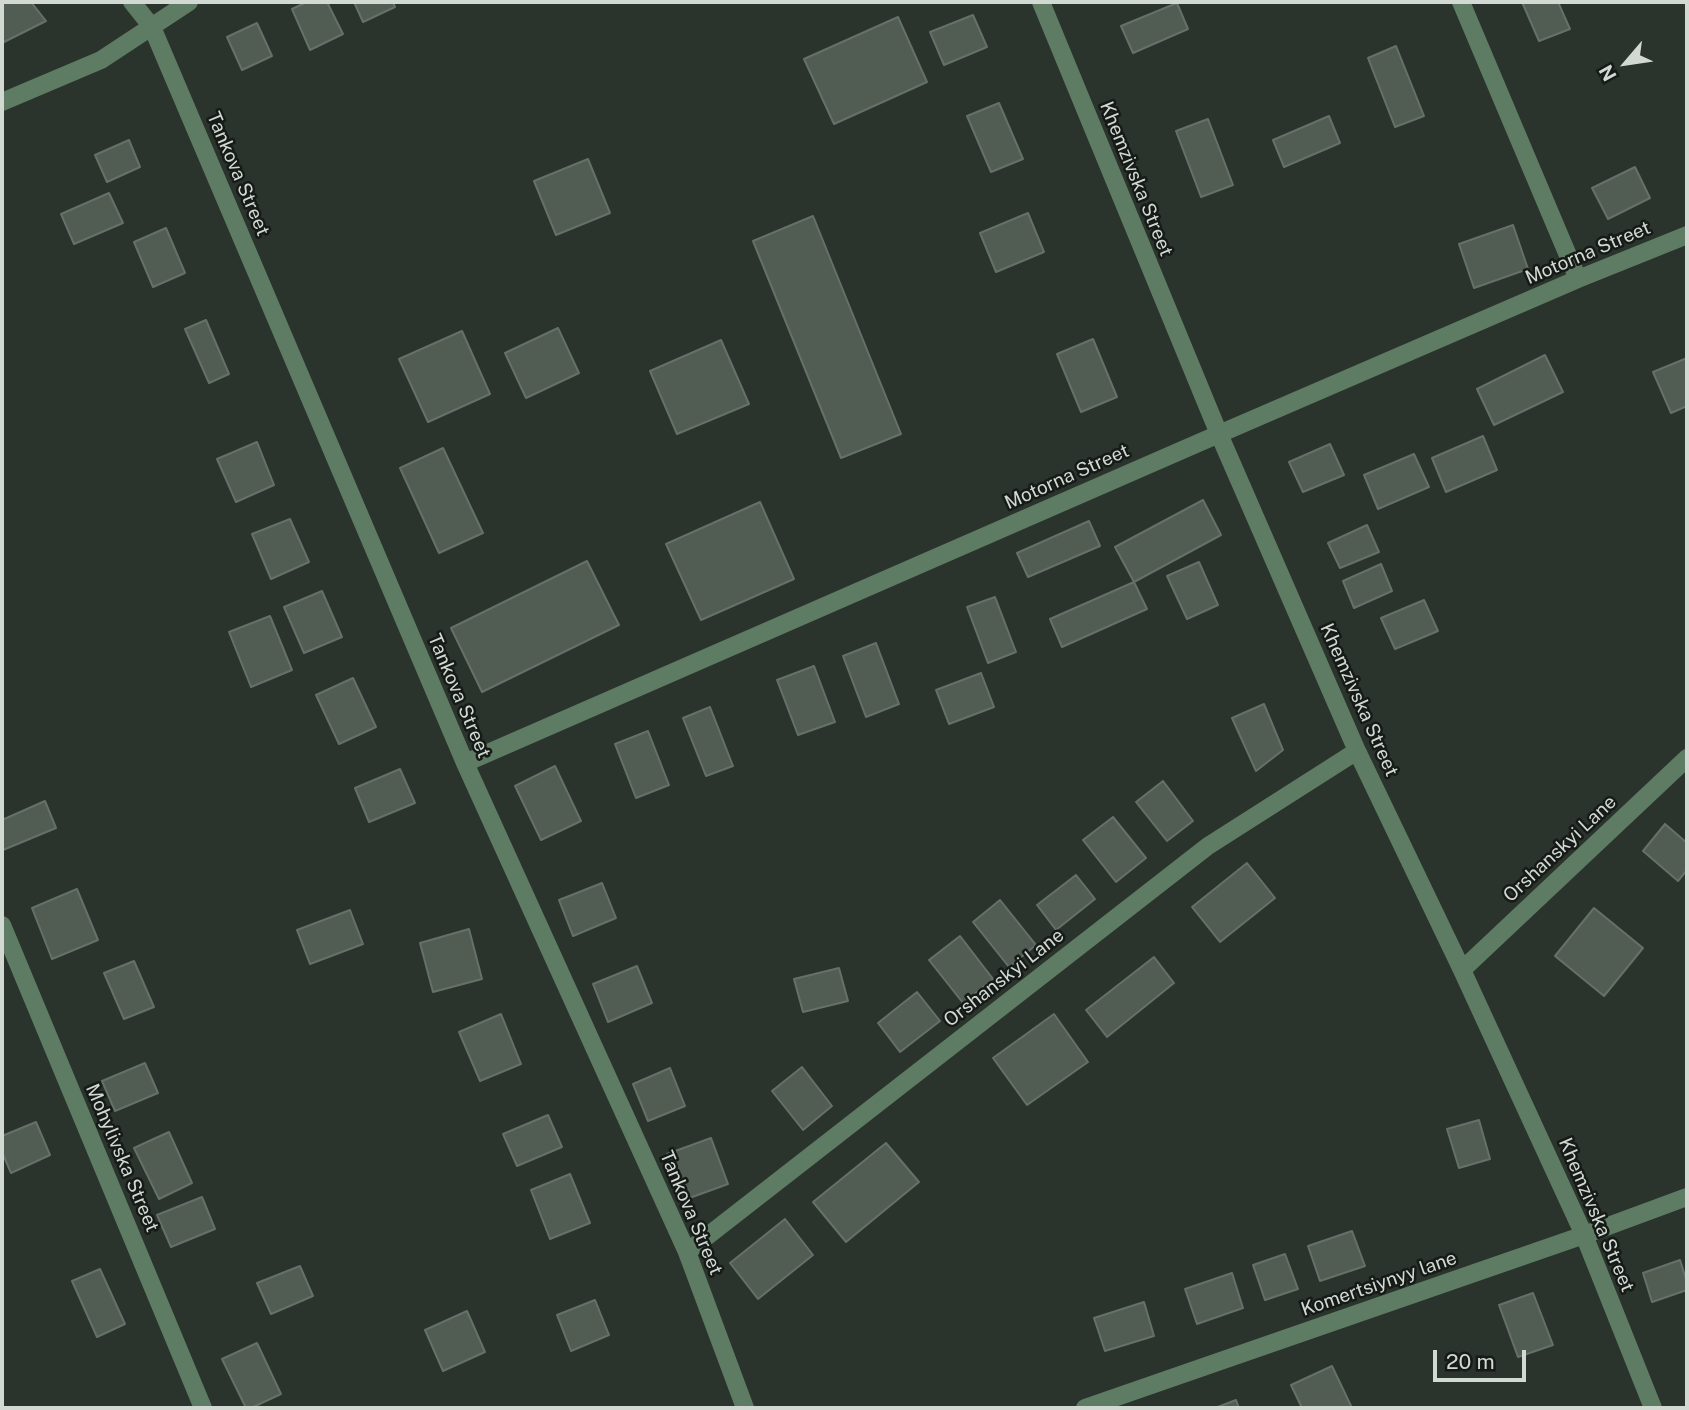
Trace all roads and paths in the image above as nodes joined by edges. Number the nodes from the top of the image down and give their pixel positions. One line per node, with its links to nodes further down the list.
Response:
1 (132, 2): 5 (street, Tankova Street)
2 (189, 2): 5 (street)
3 (1041, 2): 9 (street, Khemzivska Street)
4 (1461, 2): 8 (street)
5 (152, 27): 6 (street); 12 (street, Tankova Street)
6 (2, 102)
7 (1687, 234): 8 (street, Motorna Street)
8 (1578, 279): 9 (street, Motorna Street)
9 (1219, 434): 10 (street, Khemzivska Street); 12 (street, Motorna Street)
10 (1357, 751): 14 (street, Khemzivska Street); 17 (street, Orshanskyi Lane)
11 (1687, 758): 14 (street, Orshanskyi Lane)
12 (465, 763): 17 (street, Tankova Street)
13 (2, 925): 18 (street, Mohylivska Street)
14 (1462, 971): 16 (street, Khemzivska Street)
15 (1687, 1197): 16 (street, Komertsiynyy lane)
16 (1584, 1235): 20 (street, Komertsiynyy lane); 21 (street, Khemzivska Street)
17 (687, 1252): 19 (street, Tankova Street)
18 (203, 1408)
19 (745, 1408)
20 (1085, 1408)
21 (1653, 1408)

